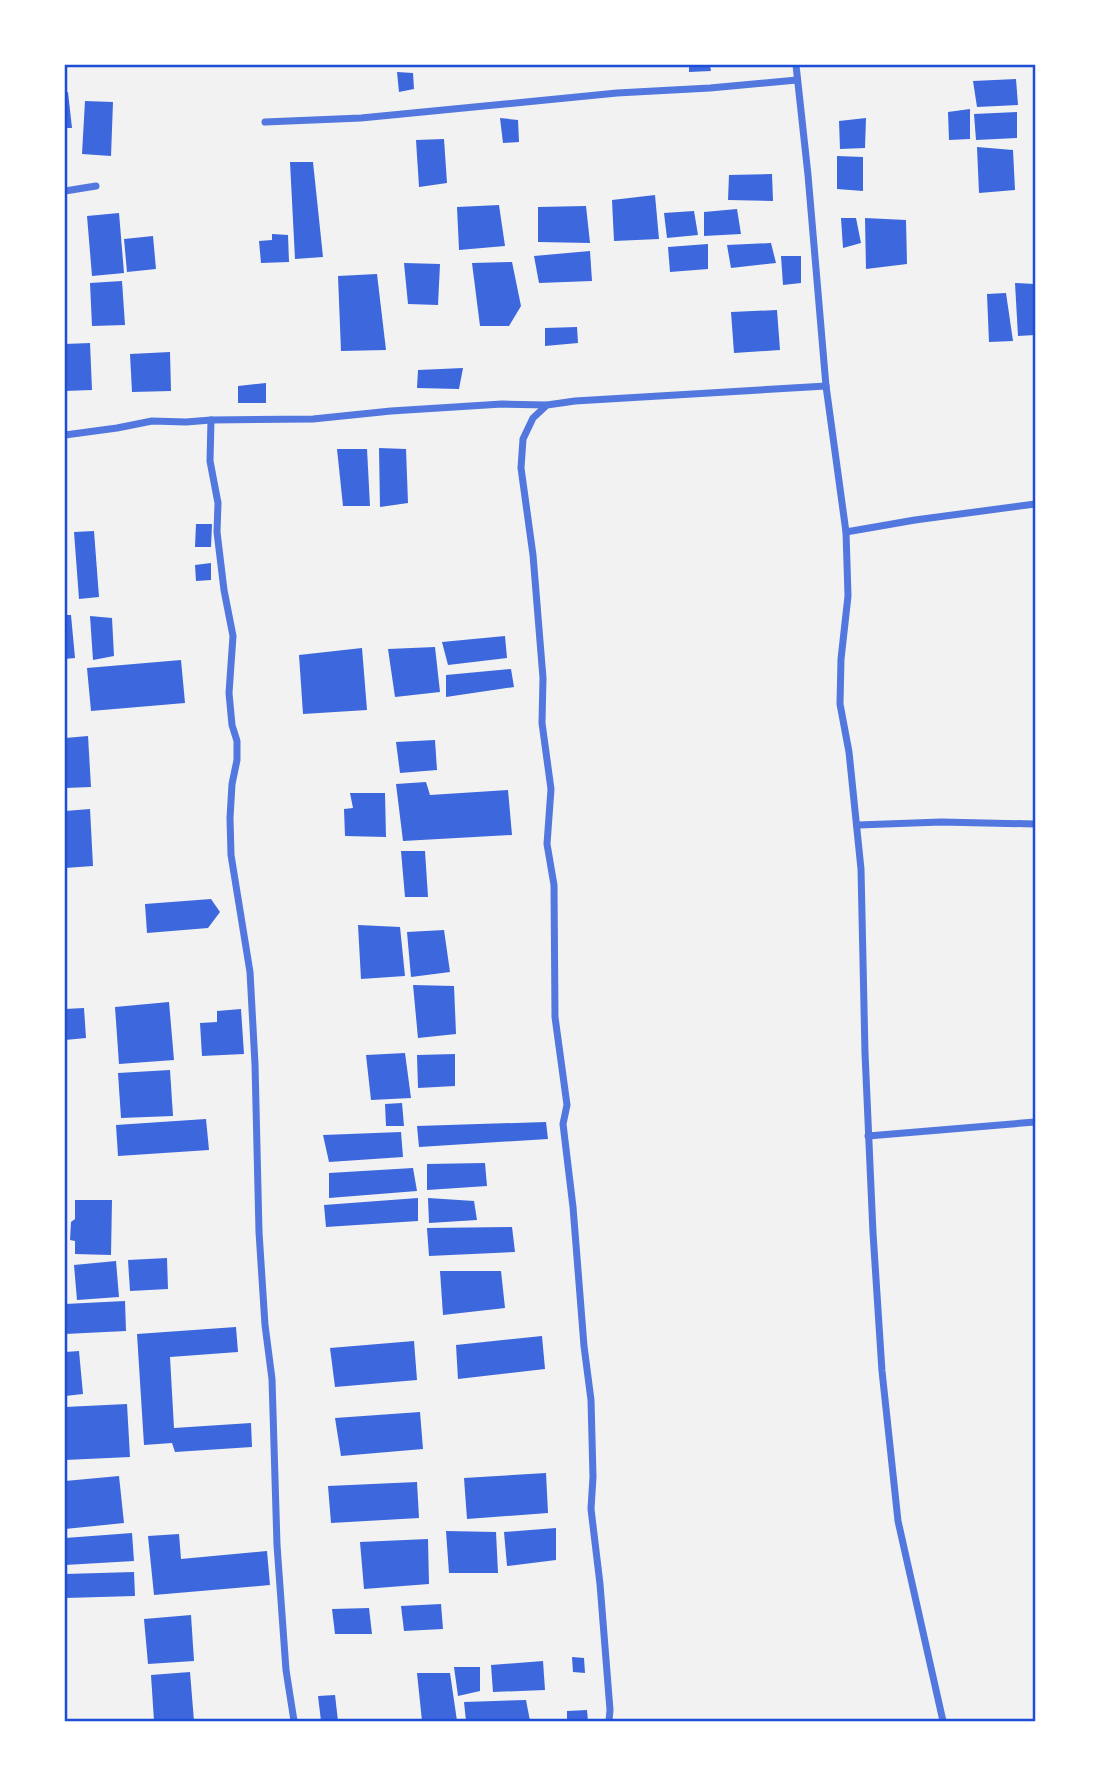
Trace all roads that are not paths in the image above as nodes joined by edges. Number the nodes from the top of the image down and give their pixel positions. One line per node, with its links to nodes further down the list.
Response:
1 (796, 65): 2 (street)
2 (797, 80): 3 (street); 6 (street)
3 (265, 122)
4 (96, 186): 5 (street)
5 (65, 191)
6 (827, 386): 7 (street); 11 (street)
7 (547, 405): 8 (street); 17 (street)
8 (211, 420): 9 (street); 16 (street)
9 (65, 435)
10 (1035, 505): 11 (street)
11 (846, 533): 13 (street)
12 (1035, 824): 13 (street)
13 (858, 825): 15 (street)
14 (1035, 1122): 15 (street)
15 (869, 1136): 18 (street)
16 (294, 1721)
17 (609, 1721)
18 (943, 1721)

